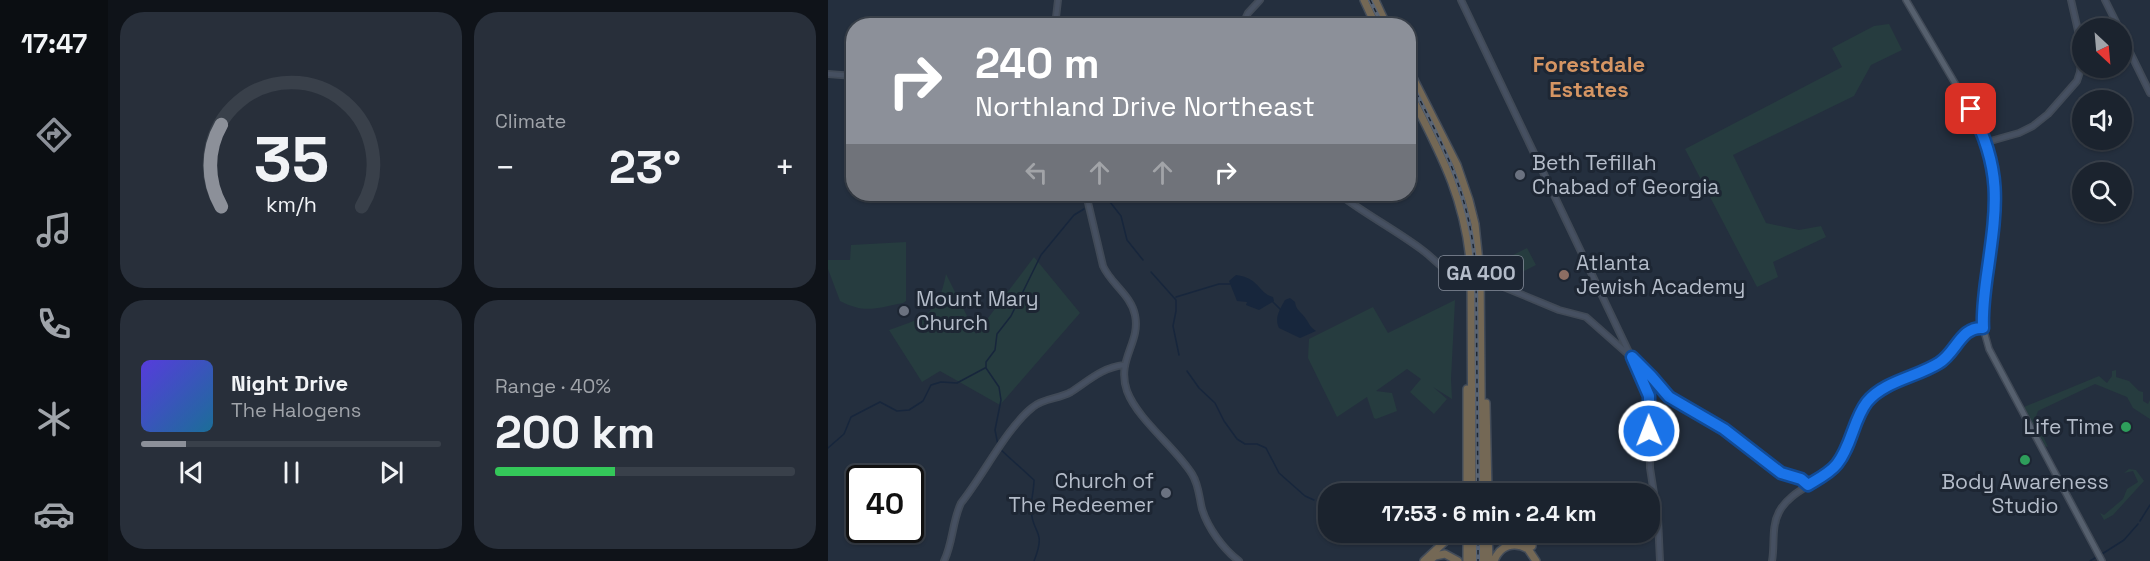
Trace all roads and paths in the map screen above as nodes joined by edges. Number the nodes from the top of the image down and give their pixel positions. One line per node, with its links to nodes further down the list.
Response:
1 (1059, 0): 9 (street)
2 (1260, 0): 10 (street)
3 (1364, 0): 11 (highway)
4 (1375, 0): 12 (highway)
5 (1461, 0): 26 (street)
6 (1906, 0): 20 (main road)
7 (2071, 0): 20 (street)
8 (2105, 0): 13 (street)
9 (1056, 18)
10 (1246, 18)
11 (1372, 18)
12 (1383, 18)
13 (2113, 18)
14 (2132, 56): 18 (street)
15 (828, 74): 16 (street)
16 (846, 75)
17 (1416, 84): 25 (highway, GA 400)
18 (2150, 93)
19 (1416, 106): 23 (highway, GA 400)
20 (1987, 142): 24 (main road)
21 (1088, 201): 27 (street)
22 (1348, 201): 26 (street, bridge)
23 (1471, 296): 28 (highway); 29 (highway, GA 400)
24 (1983, 328): 32 (street); 52 (main road)
25 (1482, 352): 30 (highway, GA 400); 31 (highway)
26 (1632, 357): 32 (street); 50 (street)
27 (1124, 365): 39 (street); 40 (street)
28 (1466, 483)
29 (1472, 483)
30 (1482, 483)
31 (1488, 483)
32 (1808, 485): 51 (street)
33 (1443, 543): 41 (highway)
34 (1467, 543): 44 (highway)
35 (1473, 543): 45 (highway)
36 (1482, 543): 46 (highway)
37 (1488, 543): 47 (highway)
38 (1527, 543): 49 (highway)
39 (944, 561)
40 (1239, 561)
41 (1424, 561)
42 (1429, 561): 43 (highway)
43 (1458, 561)
44 (1467, 561)
45 (1473, 561)
46 (1482, 561)
47 (1489, 561)
48 (1494, 561): 49 (highway)
49 (1538, 561)
50 (1660, 561)
51 (1772, 561)
52 (2102, 561)

